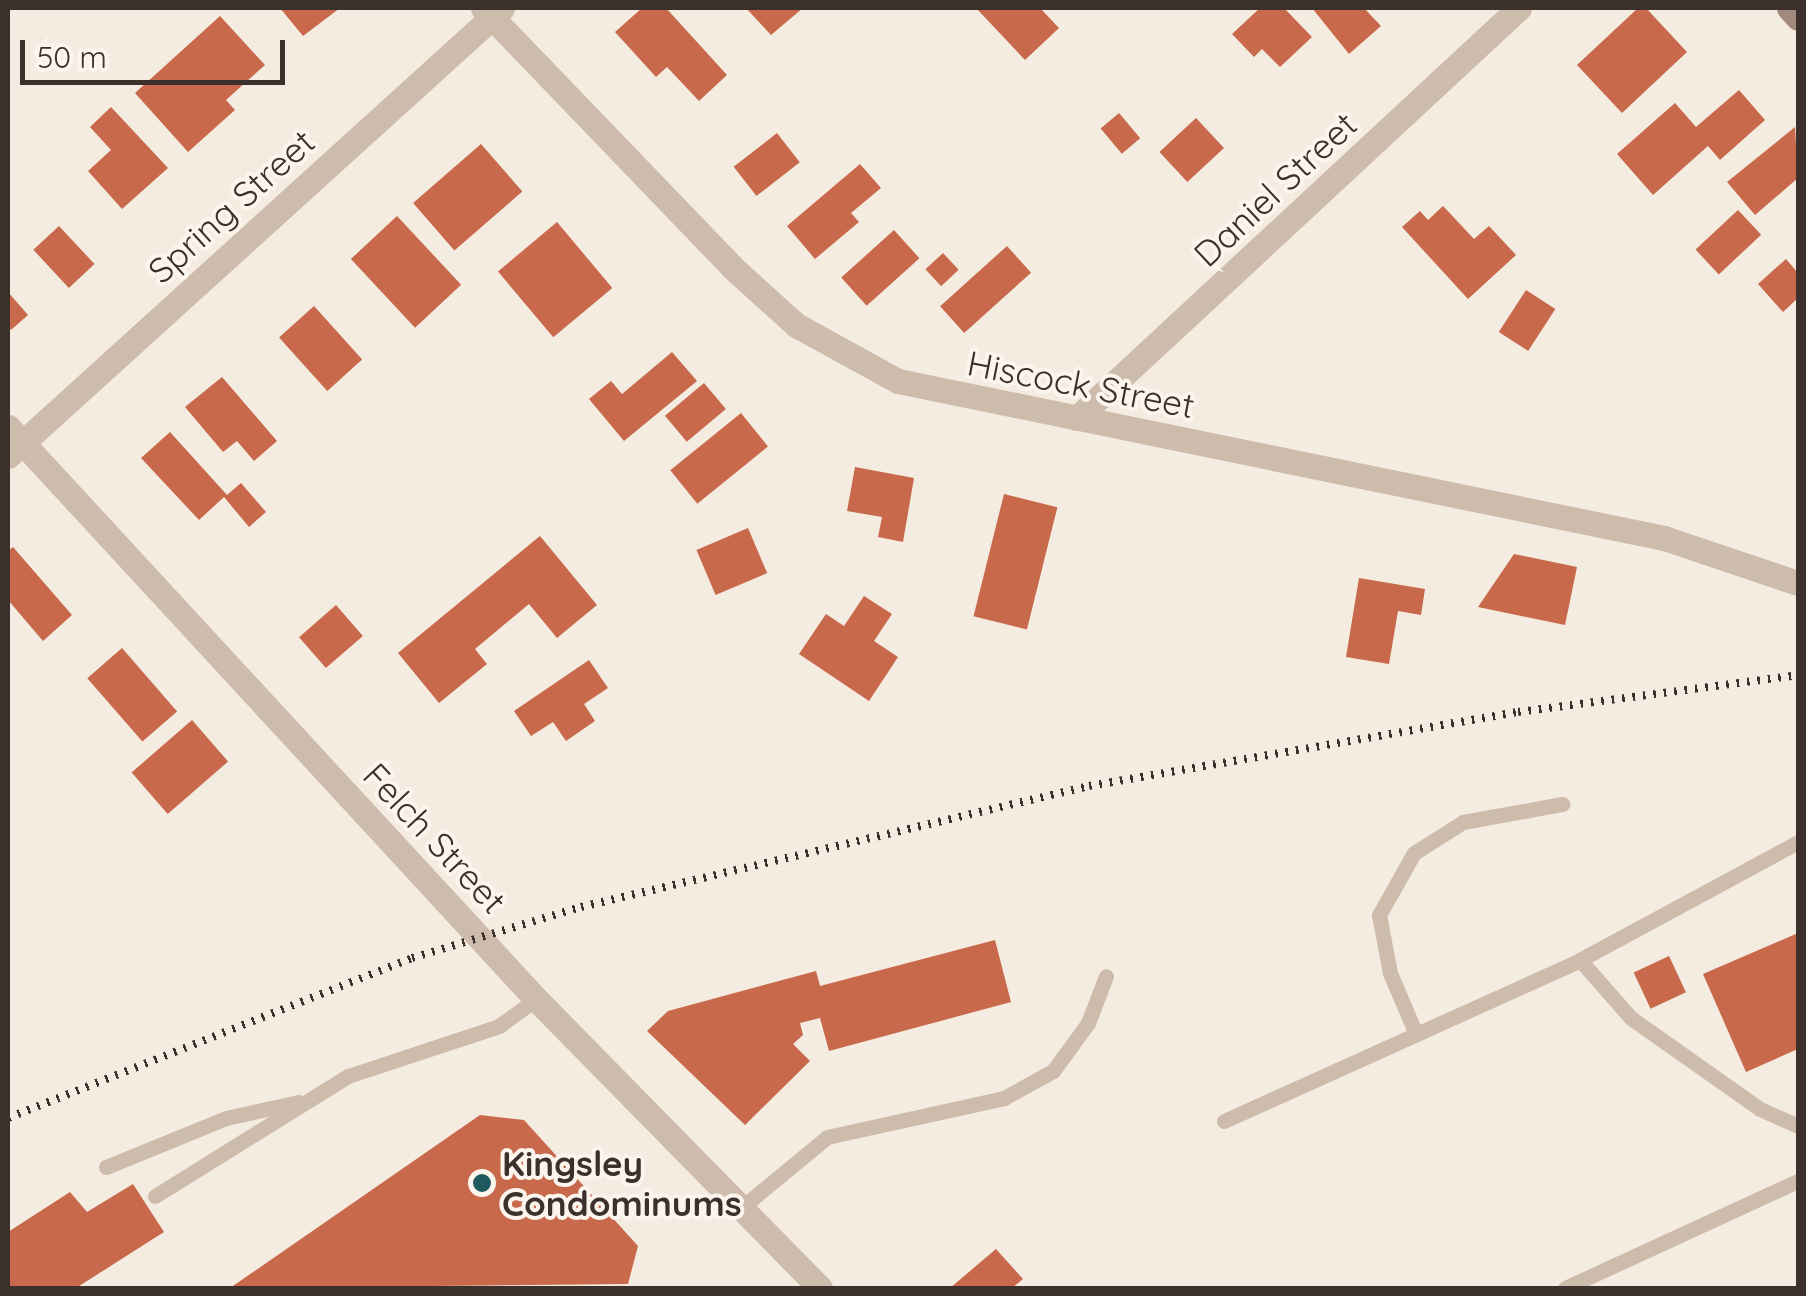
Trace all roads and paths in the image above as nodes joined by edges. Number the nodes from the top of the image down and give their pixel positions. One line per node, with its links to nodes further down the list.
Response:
1 (1519, 8): 5 (street, Daniel Street)
2 (1788, 8): 4 (street)
3 (492, 11): 5 (street, Hiscock Street); 6 (street, Spring Street)
4 (1798, 18)
5 (1077, 418): 7 (street, Hiscock Street)
6 (12, 442): 12 (street, Felch Street)
7 (1798, 583)
8 (1562, 804): 13 (lane)
9 (1798, 842): 10 (lane)
10 (1580, 960): 13 (lane); 16 (lane)
11 (1106, 976): 20 (lane)
12 (536, 999): 14 (lane); 20 (street, Felch Street)
13 (1416, 1034): 15 (lane)
14 (312, 1099): 17 (lane); 19 (lane)
15 (1224, 1120)
16 (1798, 1126)
17 (106, 1167)
18 (1798, 1181): 22 (lane)
19 (155, 1196)
20 (741, 1208): 21 (street, Felch Street)
21 (820, 1288)
22 (1565, 1288)

